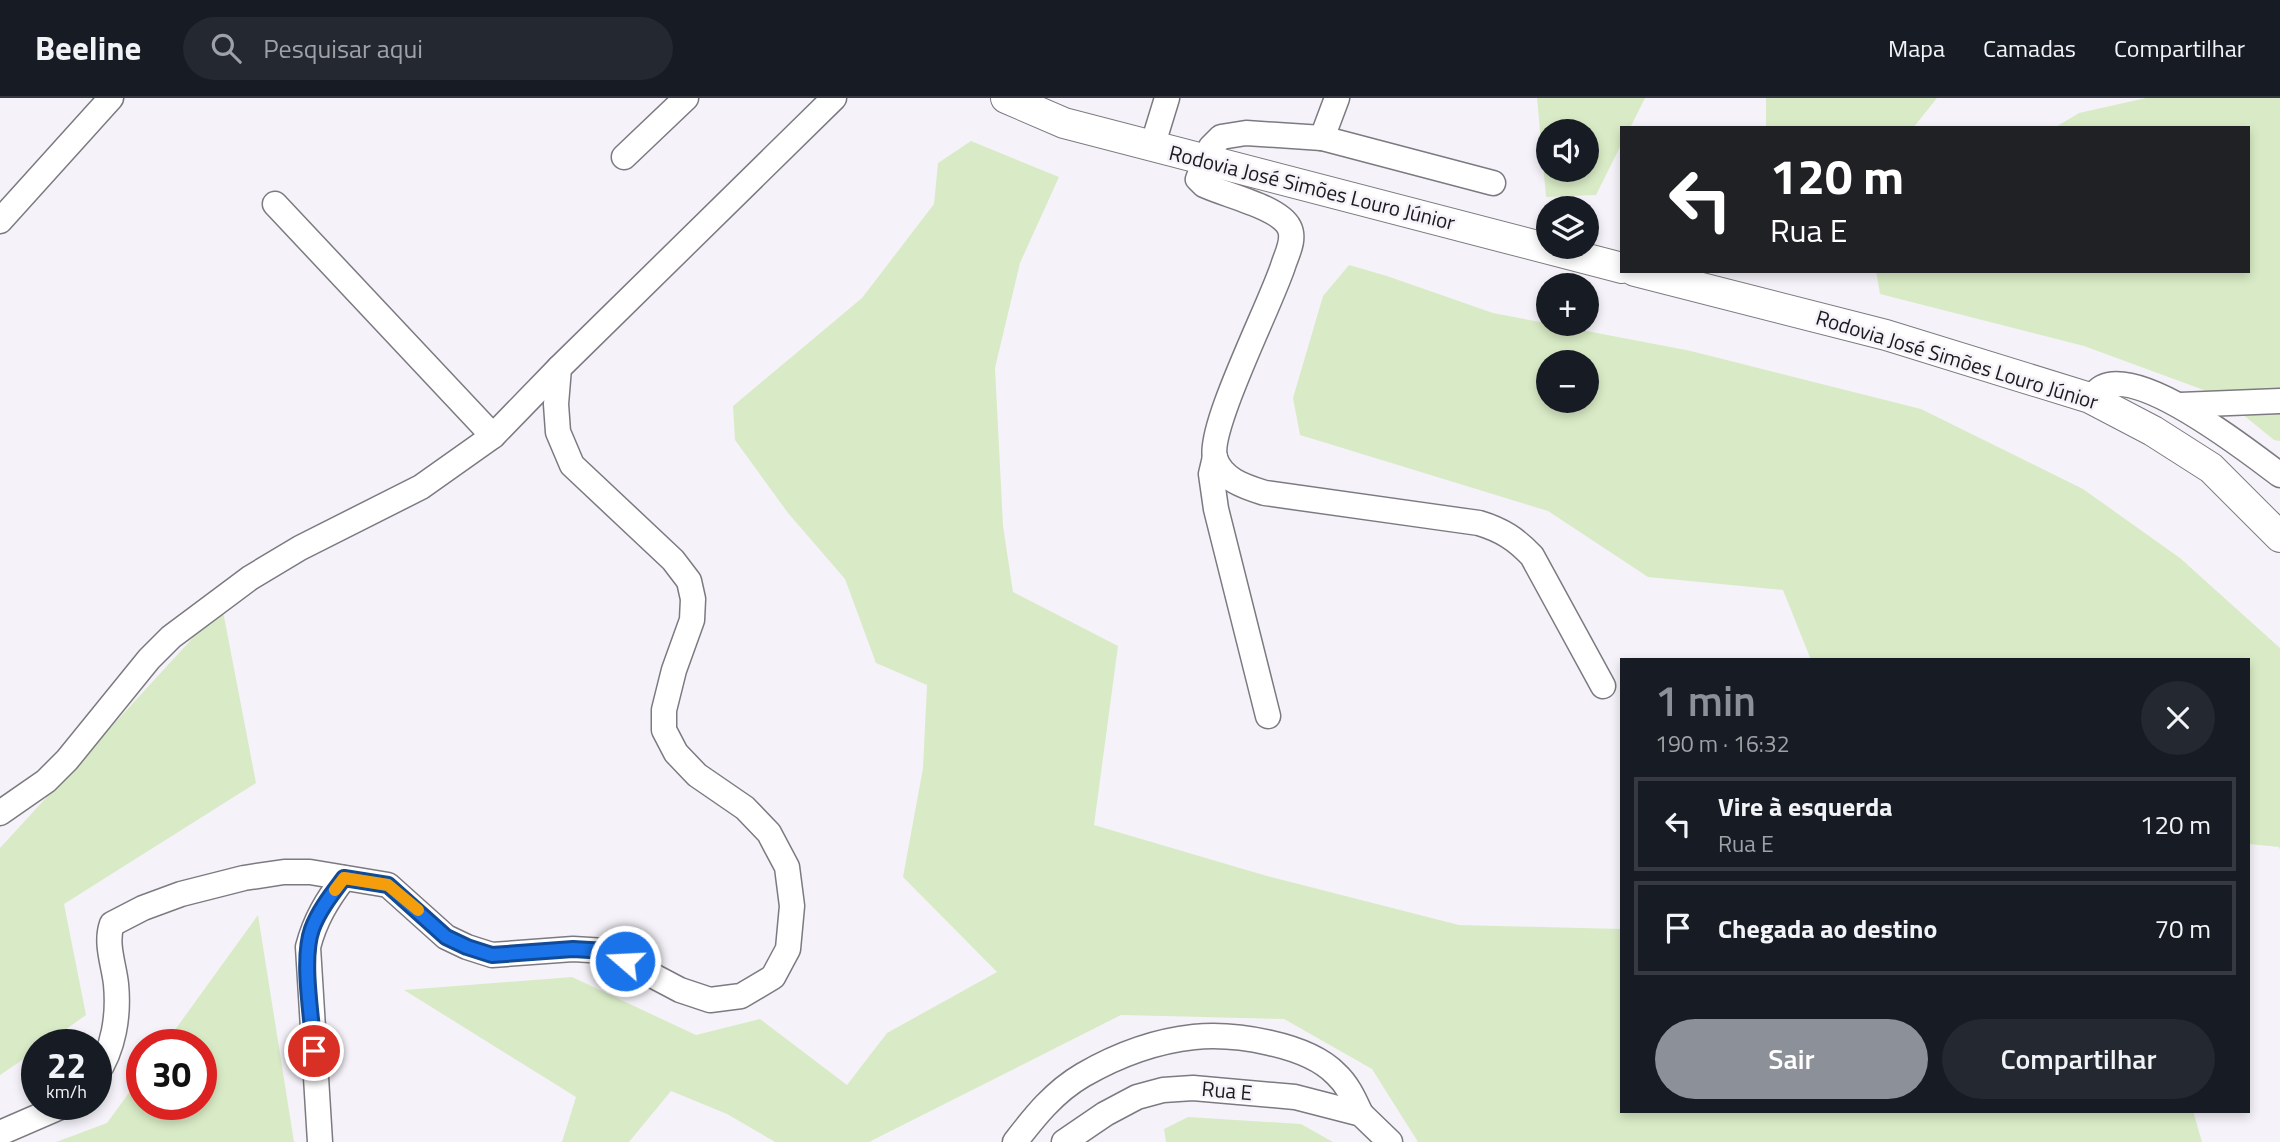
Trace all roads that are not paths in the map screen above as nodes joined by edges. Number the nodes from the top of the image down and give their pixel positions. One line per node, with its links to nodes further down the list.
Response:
1 (111, 98): 13 (street)
2 (686, 98): 9 (street)
3 (834, 98): 16 (street)
4 (1006, 98): 8 (main road, Rodovia José Simões Louro Júnior)
5 (1167, 98): 8 (street)
6 (1337, 98): 7 (street)
7 (1322, 138): 10 (street); 11 (street)
8 (1152, 147): 10 (main road, Rodovia José Simões Louro Júnior)
9 (624, 157)
10 (1204, 161): 14 (main road, Rodovia José Simões Louro Júnior); 21 (street)
11 (1493, 183)
12 (275, 204): 20 (street)
13 (0, 221)
14 (1620, 267)
15 (1643, 273): 17 (main road, Rodovia José Simões Louro Júnior)
16 (559, 368): 20 (street); 27 (street)
17 (2090, 398): 19 (street); 23 (main road, Rodovia José Simões Louro Júnior)
18 (2280, 401): 19 (street)
19 (2180, 405): 22 (street)
20 (493, 436): 26 (street)
21 (1215, 457): 24 (street); 25 (street)
22 (2280, 475)
23 (2280, 537)
24 (1603, 686)
25 (1268, 716)
26 (0, 813)
27 (344, 878): 28 (street); 32 (street)
28 (112, 1038)
29 (1361, 1114): 33 (street); 34 (street, Rua E); 35 (street, Rua E)
30 (30, 1120): 31 (street)
31 (0, 1133)
32 (320, 1142)
33 (1014, 1142)
34 (1064, 1142)
35 (1390, 1142)

